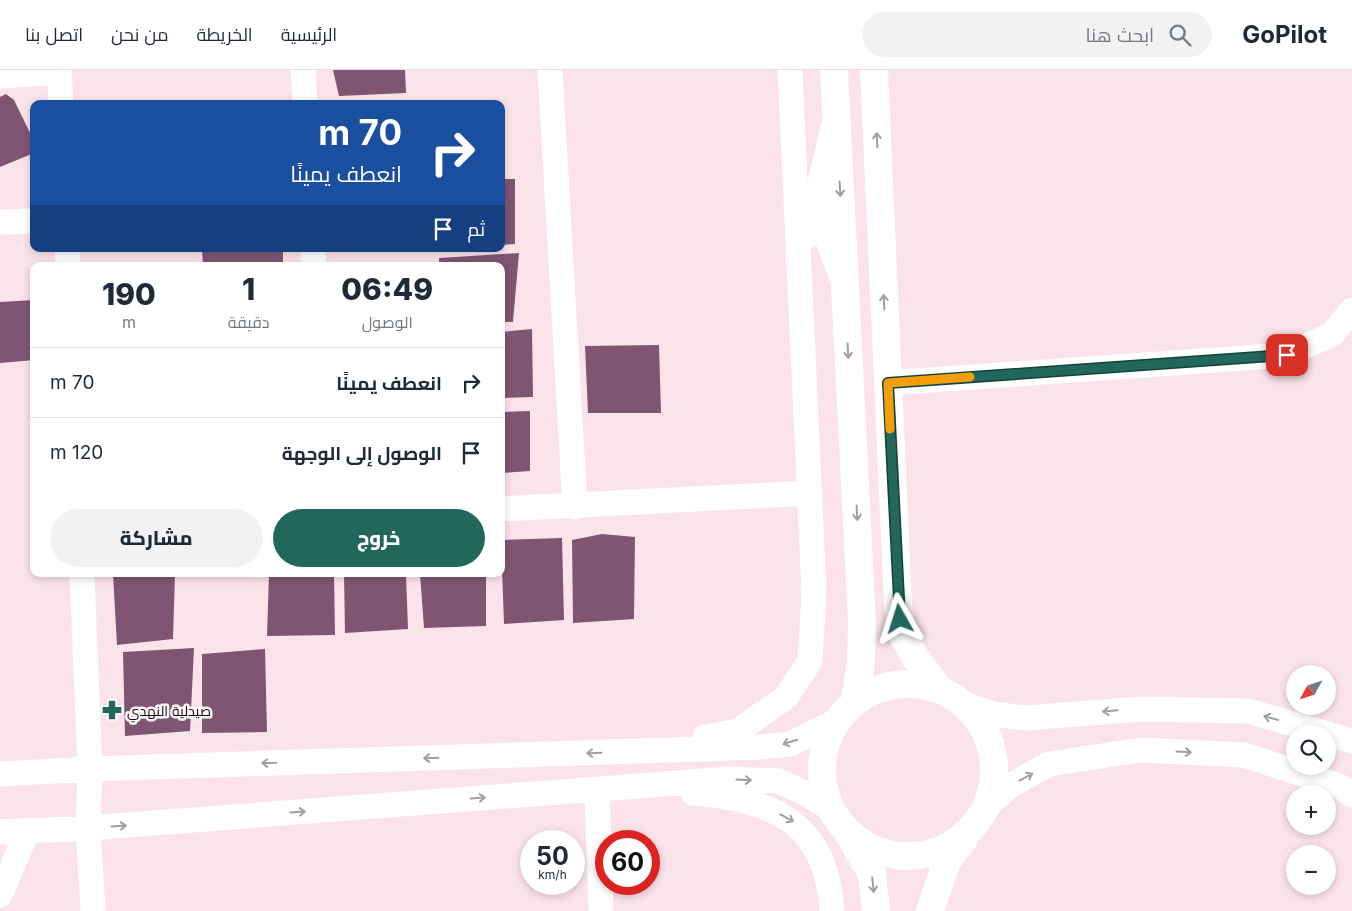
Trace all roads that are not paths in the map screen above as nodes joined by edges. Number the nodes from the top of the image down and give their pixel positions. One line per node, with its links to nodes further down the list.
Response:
1 (303, 70): 9 (street)
2 (550, 70): 20 (street)
3 (790, 70): 11 (street)
4 (834, 70): 10 (main road)
5 (874, 70): 18 (main road, one-way to 5)
6 (59, 71): 7 (street); 8 (street)
7 (0, 76)
8 (61, 100)
9 (305, 100)
10 (836, 115): 12 (street); 16 (main road, one-way to 16)
11 (793, 139): 12 (street); 15 (street)
12 (814, 203): 15 (street); 16 (street)
13 (30, 221): 14 (street)
14 (0, 222)
15 (800, 279): 19 (street)
16 (845, 288): 24 (main road, one-way to 24)
17 (1352, 310): 18 (street)
18 (888, 383): 23 (main road)
19 (810, 493): 20 (street); 28 (street)
20 (575, 506): 21 (street)
21 (505, 509)
22 (82, 577): 29 (street)
23 (939, 689): 24 (main road); 25 (main road)
24 (855, 700): 26 (main road)
25 (964, 704): 27 (street, one-way to 25); 33 (main road)
26 (835, 722): 28 (street, one-way to 28); 34 (main road)
27 (1352, 740)
28 (626, 752): 29 (street, one-way to 29)
29 (90, 769): 30 (street); 35 (street)
30 (0, 774)
31 (609, 788): 34 (street, one-way to 34); 35 (street, one-way to 31); 43 (street); 44 (street, one-way to 44)
32 (1352, 794): 33 (street, one-way to 32)
33 (988, 806): 36 (main road)
34 (830, 808): 38 (main road)
35 (88, 828): 37 (street); 42 (street)
36 (972, 829): 38 (main road); 46 (main road)
37 (28, 830): 39 (street); 40 (street)
38 (847, 831): 45 (main road, one-way to 45)
39 (0, 832)
40 (5, 871): 41 (street)
41 (0, 895)
42 (92, 911)
43 (601, 911)
44 (832, 911)
45 (876, 911)
46 (930, 911)

